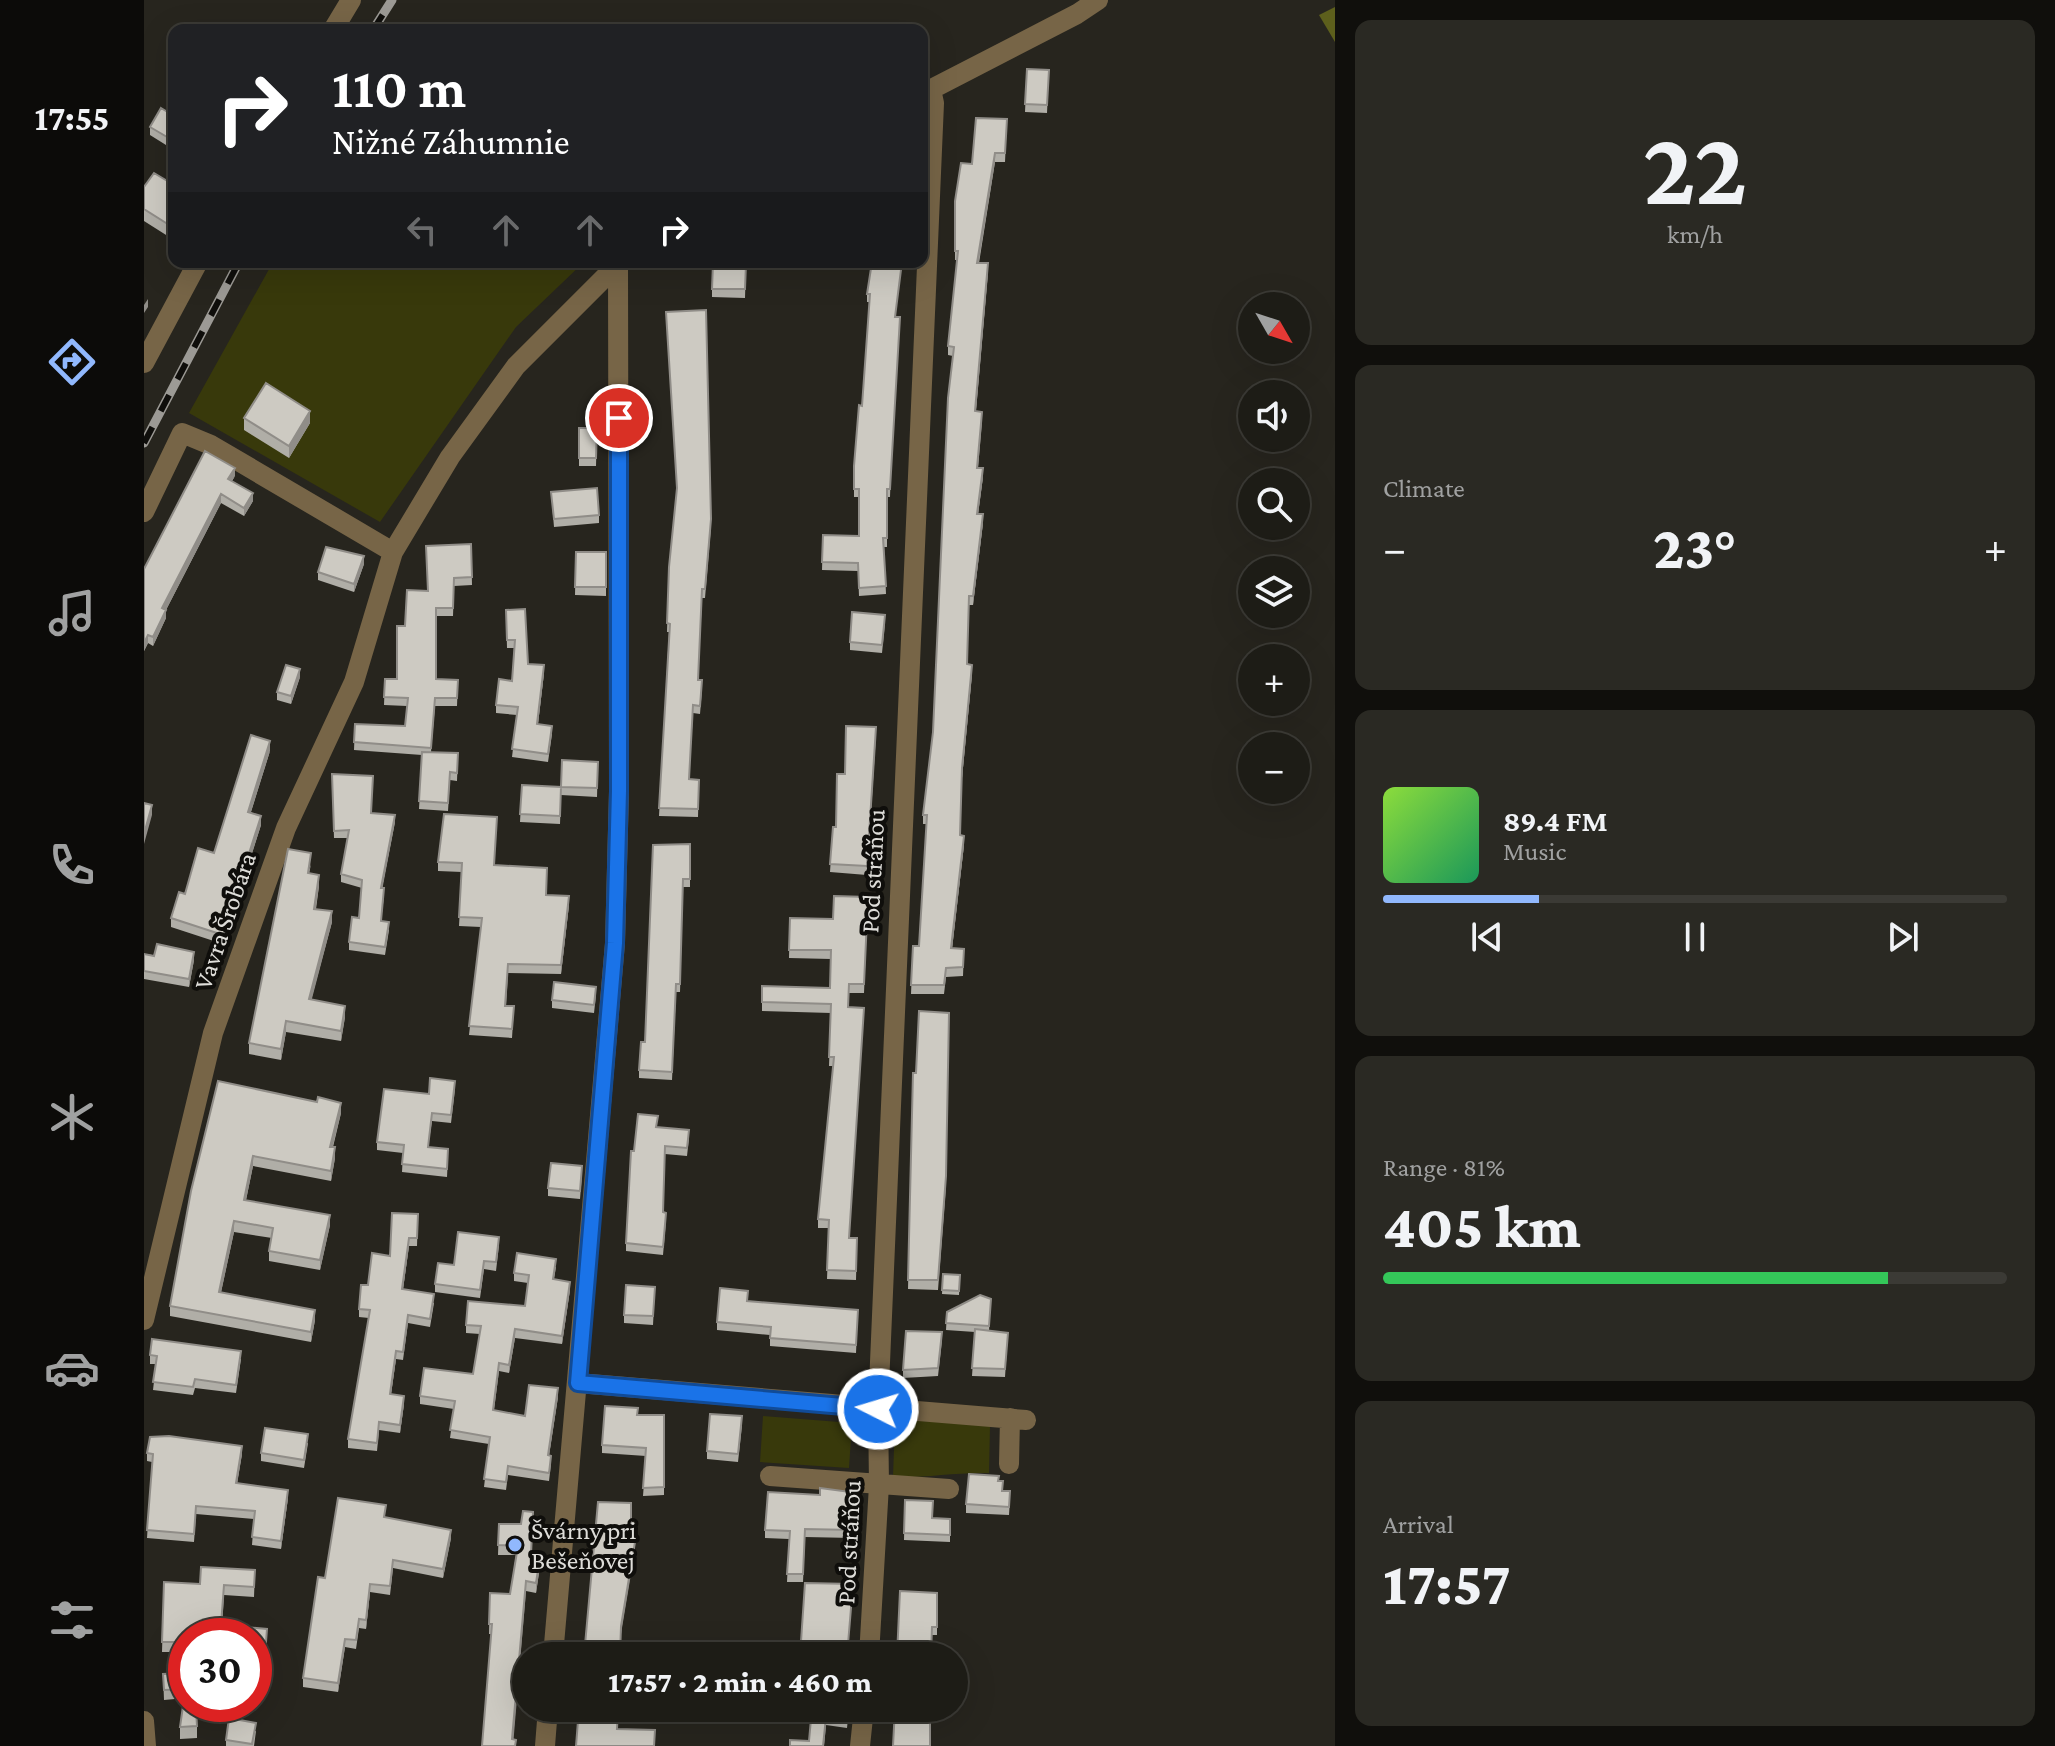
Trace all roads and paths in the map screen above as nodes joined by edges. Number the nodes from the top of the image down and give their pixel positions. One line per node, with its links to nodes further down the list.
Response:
1 (351, 0): 3 (street)
2 (1098, 0): 4 (street)
3 (337, 24)
4 (928, 91)
5 (195, 268): 9 (street)
6 (613, 268): 11 (street, Vavra Šrobára)
7 (619, 268): 13 (street)
8 (920, 268): 14 (street, Pod stráňou)
9 (144, 363)
10 (144, 512): 11 (street)
11 (393, 552): 12 (street, Vavra Šrobára)
12 (144, 1320)
13 (578, 1383): 14 (street); 19 (street)
14 (878, 1409): 15 (street); 17 (street, Pod stráňou)
15 (1009, 1464)
16 (770, 1476): 17 (street)
17 (879, 1485): 18 (street); 20 (street, Pod stráňou)
18 (949, 1489)
19 (554, 1642)
20 (870, 1642)
21 (144, 1721): 24 (street)
22 (547, 1722): 25 (street)
23 (863, 1722): 26 (street)
24 (146, 1746)
25 (545, 1746)
26 (860, 1746)

